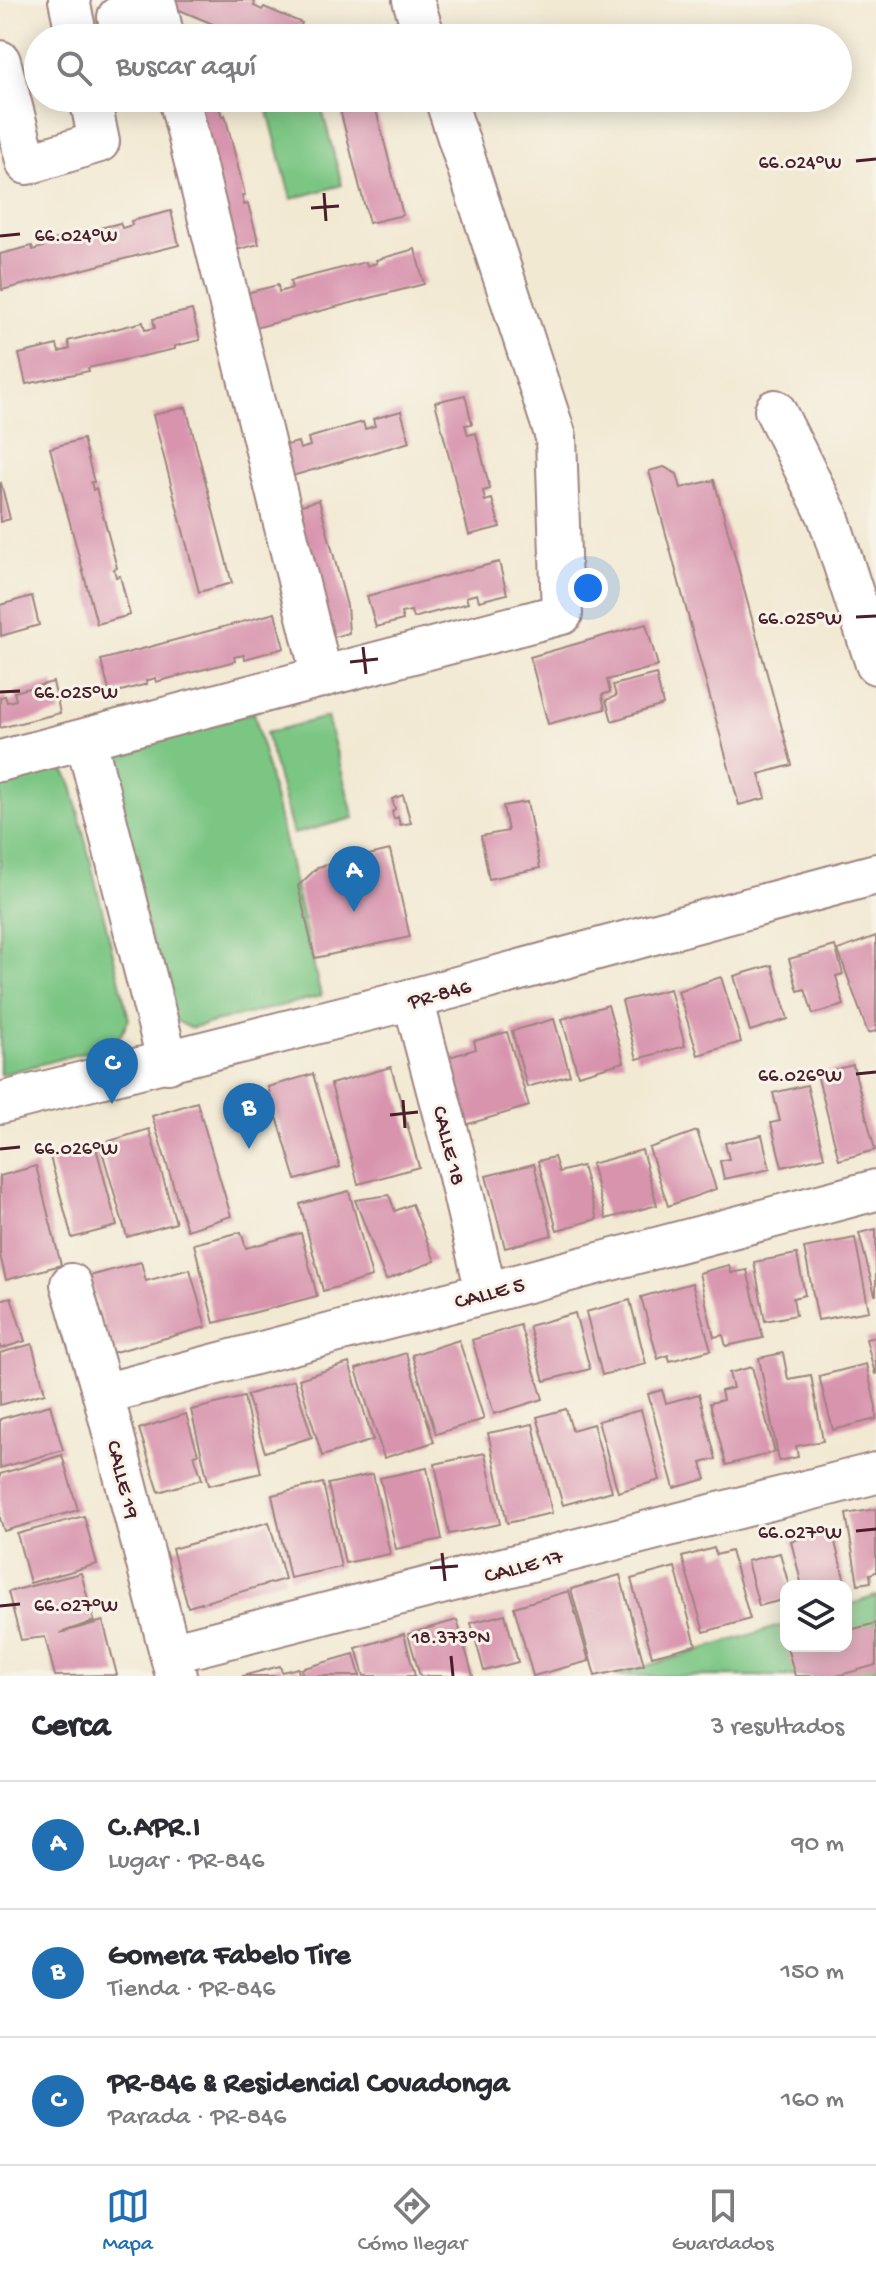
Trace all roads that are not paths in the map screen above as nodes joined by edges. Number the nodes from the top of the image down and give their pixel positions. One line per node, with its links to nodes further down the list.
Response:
1 (69, 0): 4 (street)
2 (413, 0): 6 (street)
3 (118, 17): 5 (street)
4 (74, 24)
5 (161, 24)
6 (421, 24)
7 (0, 61): 8 (street)
8 (93, 112)
9 (182, 112): 13 (street)
10 (450, 112): 13 (street)
11 (775, 410): 12 (street)
12 (876, 664)
13 (322, 677): 14 (street)
14 (86, 740): 15 (street); 18 (street)
15 (0, 761)
16 (876, 874): 17 (street, PR-846 / PR-846)
17 (413, 999): 18 (street, PR-846 / PR-846); 22 (street, CALLE 18)
18 (168, 1063): 19 (street, PR-846 / PR-846)
19 (0, 1103)
20 (876, 1190): 22 (street, CALLE 5)
21 (71, 1284): 23 (street, CALLE 19)
22 (486, 1292): 23 (street, CALLE 5)
23 (103, 1394): 25 (street, CALLE 19)
24 (876, 1473): 25 (street, CALLE 17)
25 (173, 1665)

